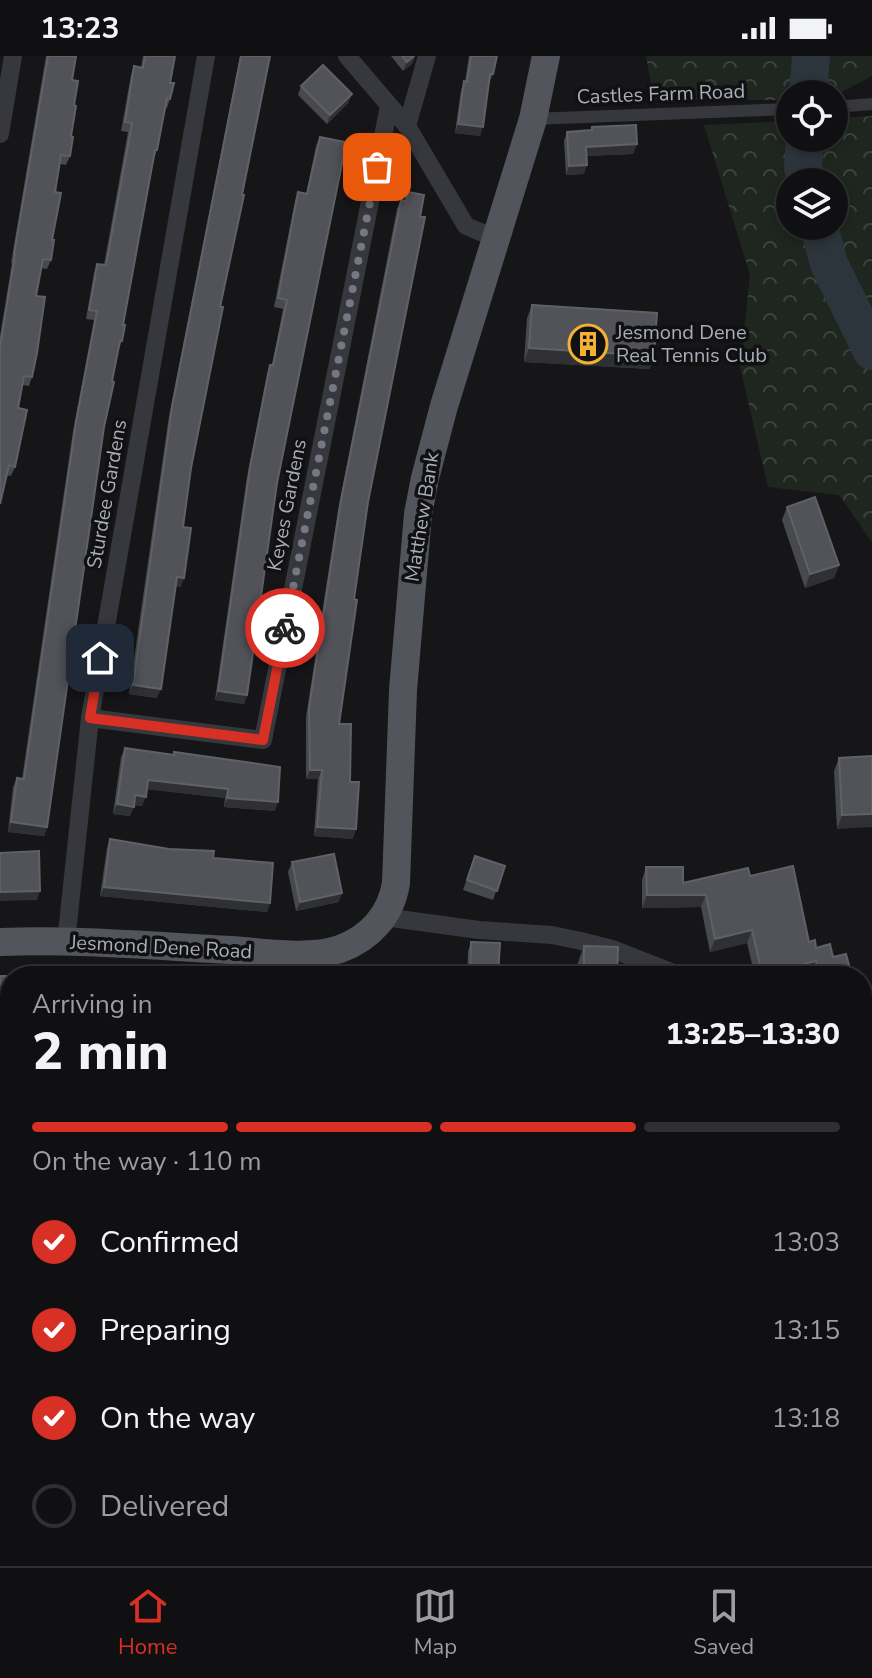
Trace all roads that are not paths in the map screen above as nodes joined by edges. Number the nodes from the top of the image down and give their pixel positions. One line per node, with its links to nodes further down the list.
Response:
1 (13, 56): 6 (street)
2 (206, 56): 13 (street, Sturdee Gardens)
3 (347, 56): 7 (street)
4 (427, 56): 10 (street)
5 (546, 56): 9 (main road, Matthew Bank)
6 (4, 90): 11 (street)
7 (389, 106): 10 (street); 13 (street, Keyes Gardens)
8 (776, 109): 9 (street, Castles Farm Road)
9 (533, 119): 12 (main road, Matthew Bank)
10 (407, 126): 12 (street)
11 (0, 134)
12 (495, 238): 14 (main road, Matthew Bank)
13 (90, 718): 16 (street, Sturdee Gardens)
14 (384, 917): 16 (main road, Jesmond Dene Road); 17 (street)
15 (0, 942): 16 (main road, Jesmond Dene Road)
16 (66, 942)
17 (655, 966)

